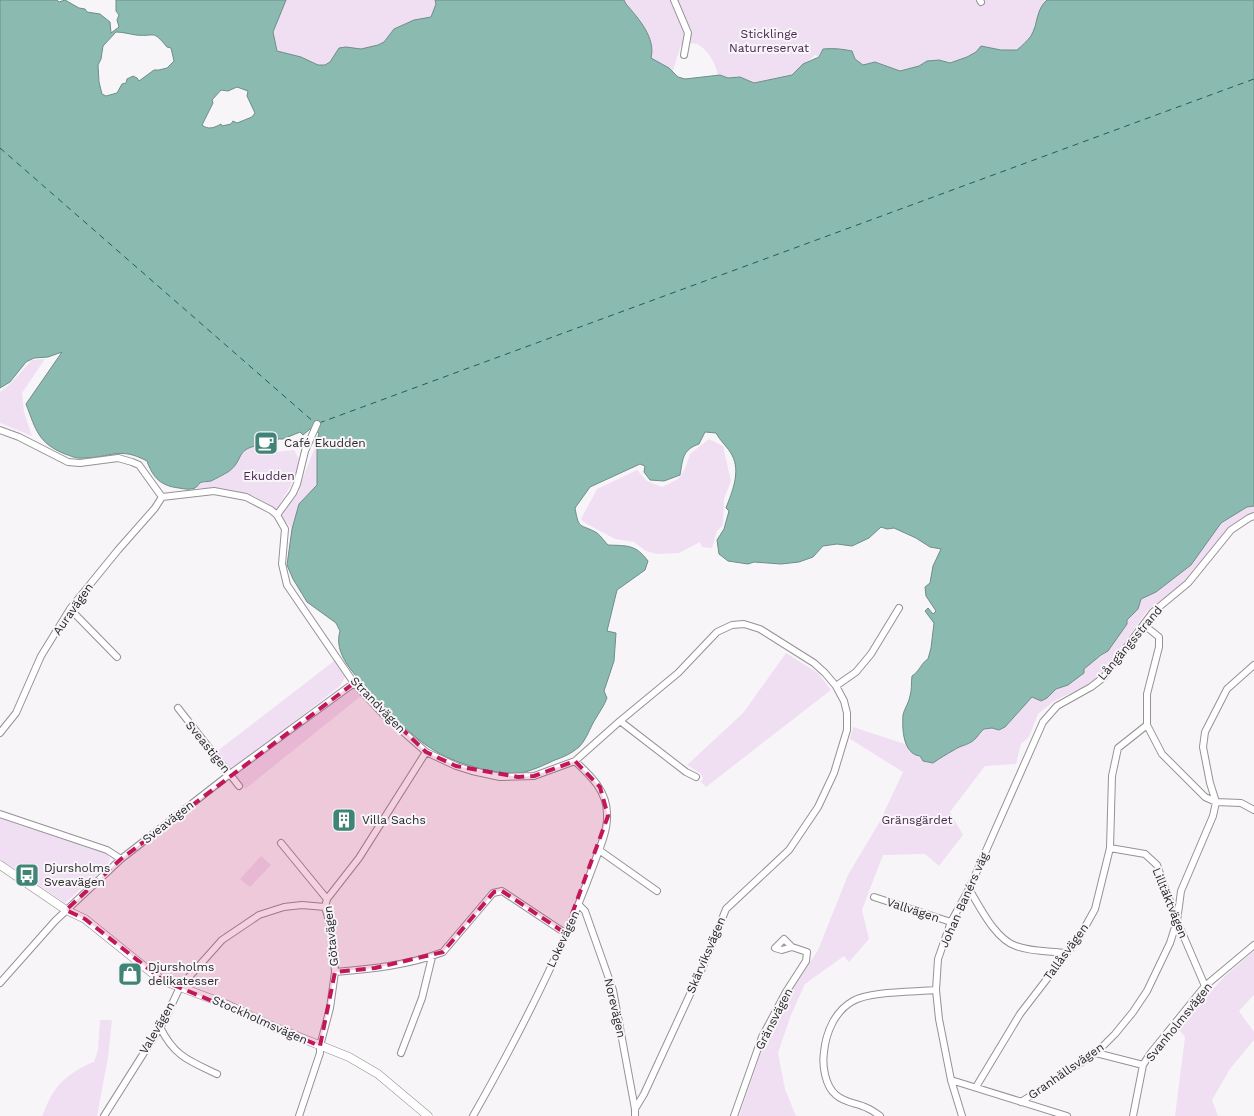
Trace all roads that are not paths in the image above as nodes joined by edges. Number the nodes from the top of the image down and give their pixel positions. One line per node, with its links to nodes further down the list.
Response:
1 (674, 0): 2 (street)
2 (684, 55)
3 (317, 424): 6 (street)
4 (0, 430): 5 (street)
5 (162, 497): 6 (street); 9 (street, Auravägen)
6 (276, 515): 13 (street, Strandvägen)
7 (1254, 516): 10 (street, Långängsstrand)
8 (899, 608): 14 (street)
9 (70, 609): 11 (street); 19 (street, Auravägen)
10 (1144, 625): 17 (street, Långängsstrand); 18 (street)
11 (117, 657)
12 (1254, 666): 25 (street)
13 (354, 683): 20 (street, Strandvägen); 22 (street, Sveavägen)
14 (836, 686): 16 (street, Skärviksvägen); 61 (street, Skärviksvägen)
15 (178, 708): 22 (street, Sveastigen)
16 (620, 721): 21 (street, Skärviksvägen); 23 (street)
17 (1043, 722): 33 (street, Johan Banérs väg)
18 (1147, 725): 25 (street); 29 (street, Tallåsvägen)
19 (0, 733)
20 (426, 752): 21 (street, Strandvägen); 36 (street, Götavägen)
21 (575, 761): 30 (street, Lokevägen)
22 (230, 774): 24 (street, Sveastigen); 31 (street, Sveavägen)
23 (696, 777)
24 (239, 786)
25 (1216, 802): 26 (street); 40 (street, Granhällsvägen)
26 (1254, 810)
27 (0, 814): 31 (street)
28 (281, 843): 36 (street)
29 (1110, 848): 40 (street, Lilltäktvägen); 45 (street, Tallåsvägen)
30 (598, 850): 34 (street); 37 (street, Lokevägen)
31 (121, 859): 39 (street, Sveavägen)
32 (0, 865): 39 (street, Stockholmsvägen)
33 (969, 889): 41 (street, Johan Banérs väg); 45 (street)
34 (656, 891)
35 (874, 897): 41 (street, Vallvägen)
36 (328, 899): 38 (street, Götavägen)
37 (578, 905): 42 (street, Lokevägen); 61 (street, Norevägen)
38 (325, 907): 47 (street, Götavägen); 50 (street, Valevägen)
39 (66, 910): 48 (street, Sveavägen); 50 (street, Stockholmsvägen)
40 (1177, 921): 49 (street, Lilltäktvägen); 55 (street, Granhällsvägen)
41 (951, 922): 51 (street, Johan Banérs väg)
42 (566, 933): 46 (street); 65 (street, Lokevägen)
43 (1254, 945): 49 (street, Svanholmsvägen)
44 (792, 947): 66 (street, Gränsvägen)
45 (1066, 953): 59 (street, Tallåsvägen)
46 (432, 957): 47 (street); 54 (street)
47 (335, 972): 53 (street, Götavägen)
48 (0, 983)
49 (1205, 986): 56 (street, Svanholmsvägen)
50 (180, 987): 52 (street, Valevägen); 53 (street, Stockholmsvägen)
51 (936, 990): 58 (street, Johan Banérs väg); 67 (street)
52 (160, 1028): 57 (street); 62 (street, Valevägen)
53 (320, 1046): 63 (street, Götavägen); 64 (street, Stockholmsvägen)
54 (401, 1053)
55 (1096, 1053): 56 (street); 60 (street, Granhällsvägen)
56 (1143, 1065): 70 (street, Svanholmsvägen)
57 (217, 1074)
58 (951, 1080): 59 (street); 68 (street, Johan Banérs väg)
59 (976, 1087): 60 (street)
60 (1022, 1102): 69 (street)
61 (635, 1113)
62 (104, 1116)
63 (299, 1116)
64 (428, 1116)
65 (473, 1116)
66 (734, 1116)
67 (880, 1116)
68 (962, 1116)
69 (1067, 1116)
70 (1133, 1116)

